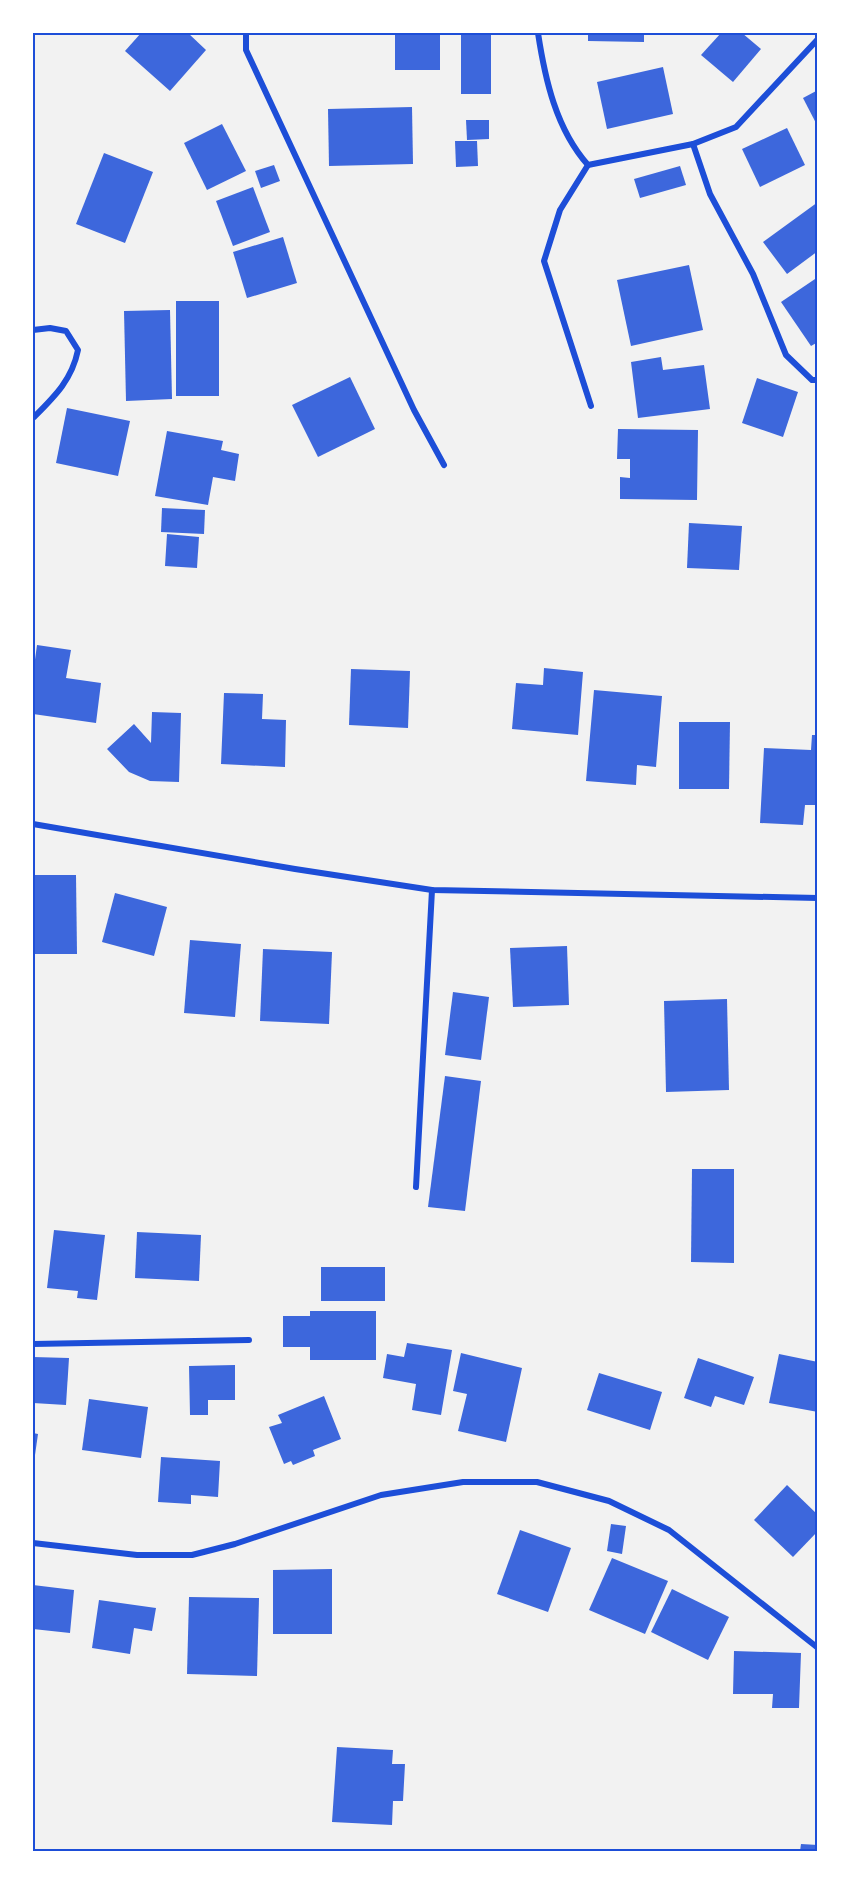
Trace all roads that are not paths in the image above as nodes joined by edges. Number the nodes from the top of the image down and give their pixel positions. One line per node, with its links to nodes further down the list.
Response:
1 (246, 33): 10 (street)
2 (538, 33): 5 (street)
3 (818, 39): 4 (street)
4 (693, 144): 5 (street); 7 (street)
5 (588, 165): 8 (street)
6 (33, 330): 9 (street)
7 (818, 380)
8 (591, 406)
9 (33, 418)
10 (444, 465)
11 (33, 824): 12 (street)
12 (432, 890): 13 (street); 14 (street)
13 (818, 898)
14 (416, 1187)
15 (249, 1340): 16 (street)
16 (33, 1344)
17 (33, 1543): 18 (street)
18 (818, 1648)

